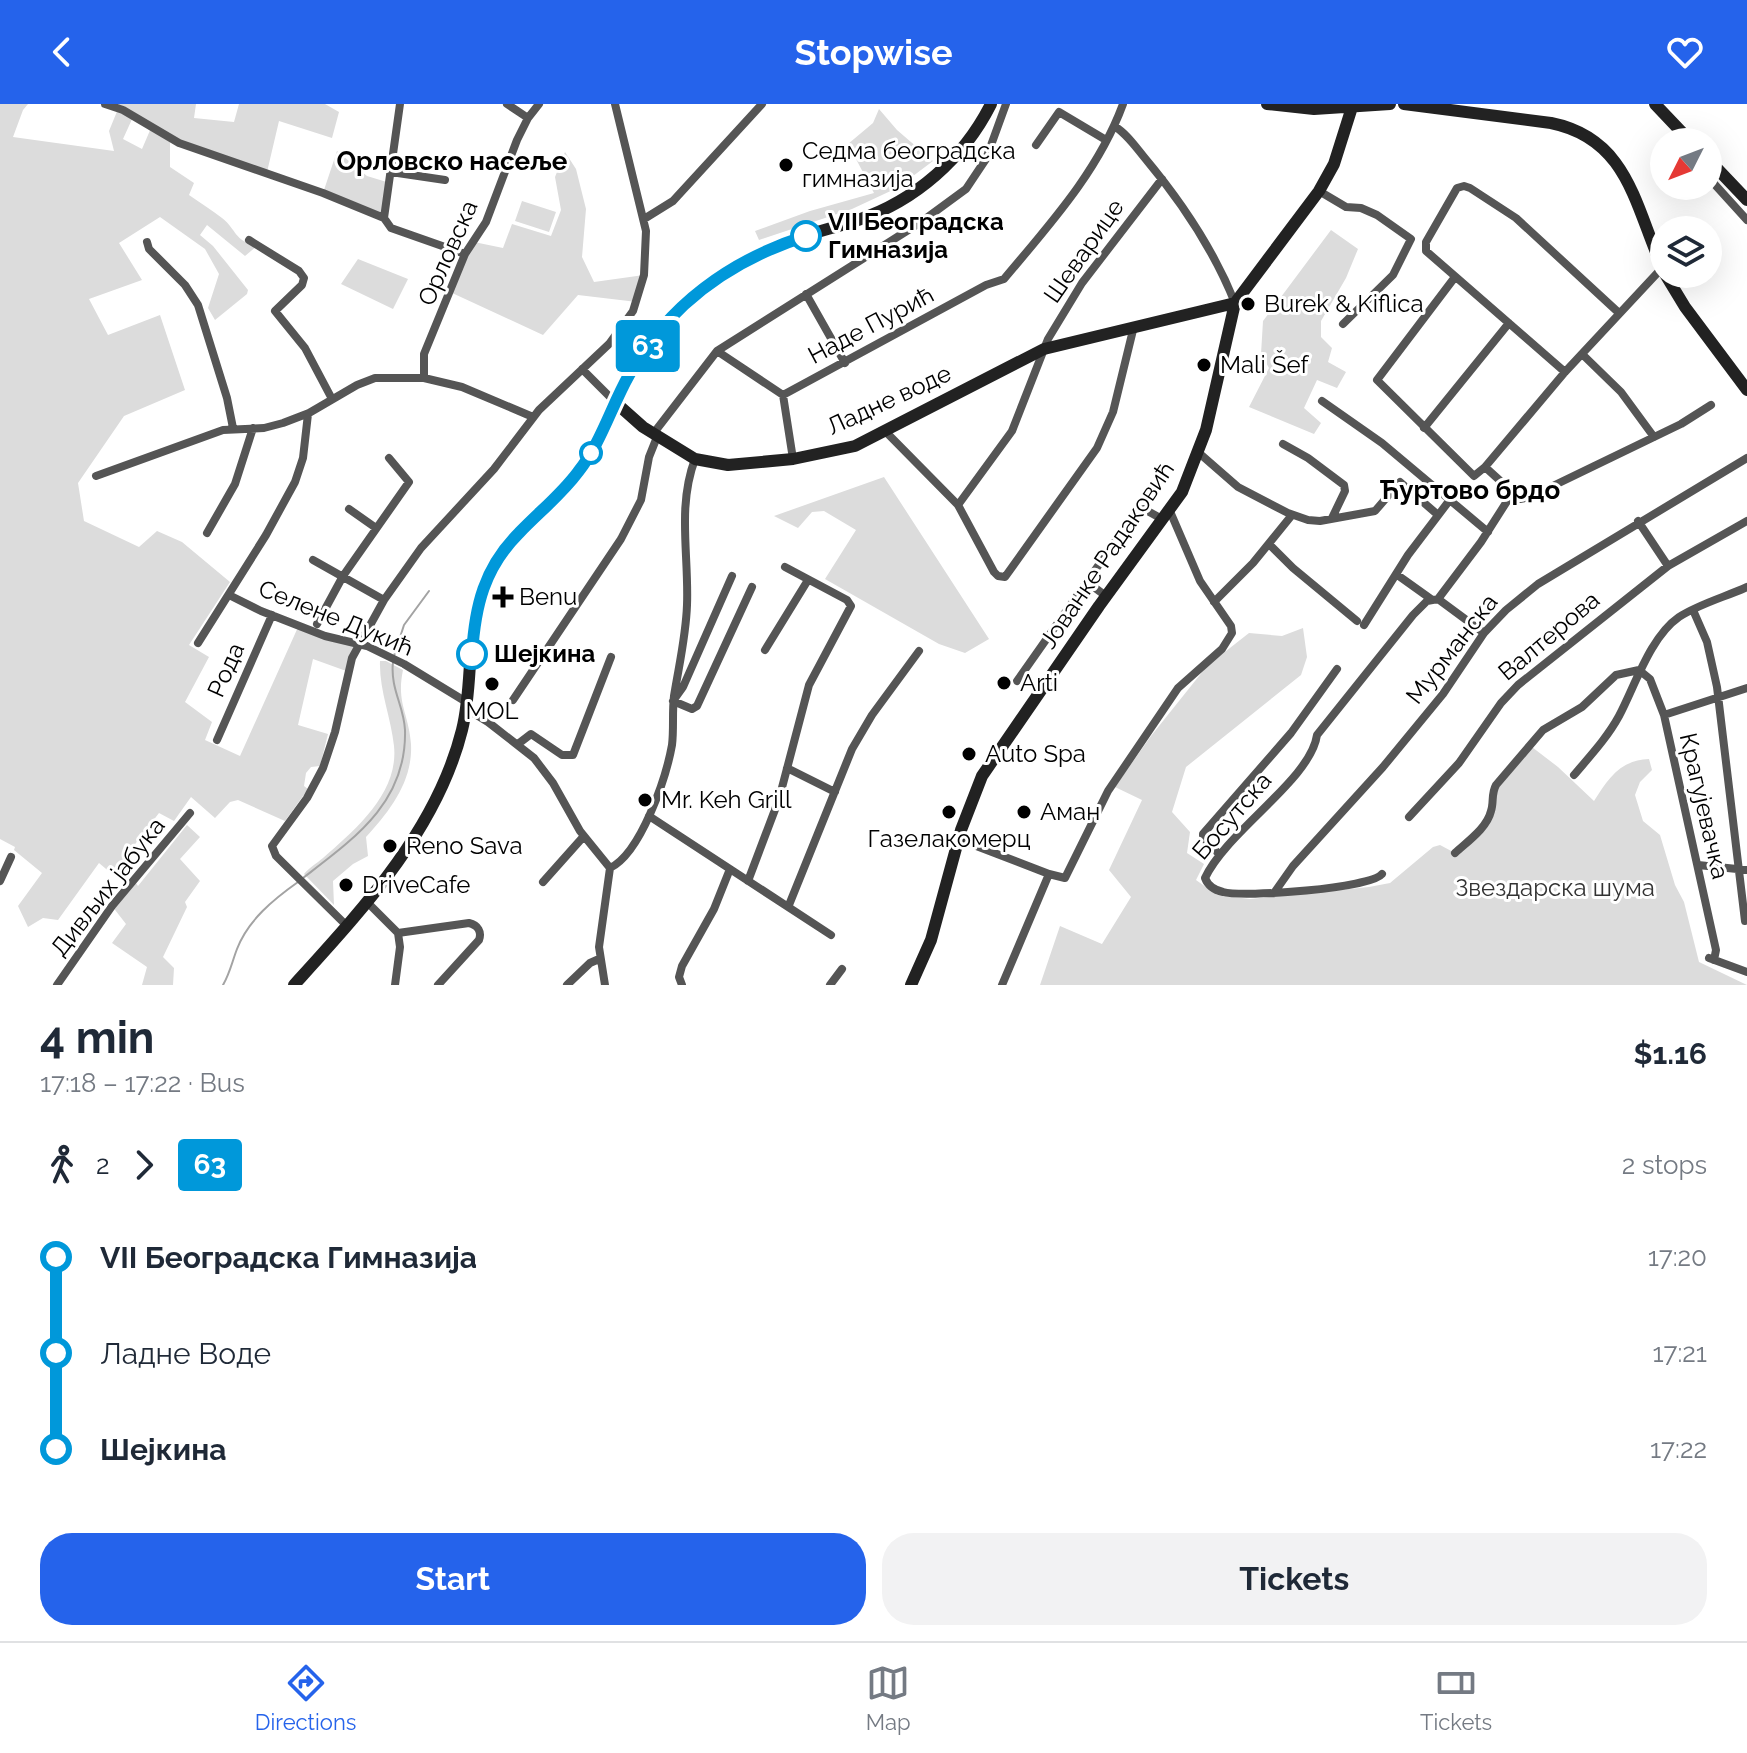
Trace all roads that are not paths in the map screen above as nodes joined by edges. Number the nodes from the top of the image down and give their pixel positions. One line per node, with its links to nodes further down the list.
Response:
1 (105, 104): 28 (street)
2 (400, 104): 21 (street)
3 (507, 104): 16 (street)
4 (539, 104): 16 (street, Орловска)
5 (615, 104): 29 (street)
6 (762, 104): 29 (street)
7 (991, 104): 55 (main road)
8 (1006, 104): 38 (street)
9 (1123, 104): 17 (street, Наде Пурић)
10 (1267, 104): 14 (main road)
11 (1390, 104): 14 (main road)
12 (1404, 104): 15 (main road)
13 (1655, 104): 18 (main road)
14 (1353, 105): 25 (main road, Јованке Радаковић)
15 (1477, 108): 31 (main road)
16 (528, 118): 34 (street, Орловска)
17 (1114, 126): 19 (street, Наде Пурић); 23 (street)
18 (1678, 128)
19 (1106, 140): 20 (street); 47 (street, Наде Пурић)
20 (1036, 145)
21 (391, 172): 24 (street); 28 (street)
22 (1722, 174): 27 (main road)
23 (1162, 179): 39 (street); 44 (street, Шеварице)
24 (445, 180)
25 (1319, 191): 39 (main road, Јованке Радаковић); 42 (street)
26 (1722, 192): 30 (street)
27 (1747, 200)
28 (384, 218): 34 (street)
29 (644, 219): 48 (street)
30 (1747, 220)
31 (1650, 236)
32 (249, 240): 53 (street)
33 (147, 242): 59 (street)
34 (465, 254): 50 (street, Орловска)
35 (1455, 277): 40 (street); 41 (street); 61 (street)
36 (1650, 284): 40 (street)
37 (1674, 288): 51 (main road)
38 (806, 294): 45 (street); 47 (street)
39 (1235, 303): 43 (main road, Ладне воде); 66 (main road, Јованке Радаковић)
40 (1619, 313): 46 (street)
41 (1509, 323): 49 (street); 61 (street)
42 (1343, 324)
43 (1134, 326): 44 (main road, Ладне воде); 75 (street)
44 (1044, 349): 62 (main road, Ладне воде); 75 (street, Шеварице)
45 (717, 351): 52 (street); 63 (street)
46 (1582, 354): 49 (street); 64 (street)
47 (845, 363): 52 (street, Наде Пурић)
48 (582, 369): 55 (street, Ладне воде); 58 (street)
49 (1565, 372): 71 (street)
50 (424, 378): 53 (street); 58 (street)
51 (1747, 390)
52 (783, 395): 70 (street)
53 (332, 399): 57 (street)
54 (1322, 401): 74 (street)
55 (616, 403): 63 (main road, Ладне воде); 118 (main road)
56 (1711, 405): 64 (street)
57 (308, 414): 60 (street); 97 (street)
58 (533, 417): 100 (street)
59 (233, 428): 60 (street); 72 (street)
60 (253, 428): 85 (street)
61 (1424, 428): 71 (street)
62 (884, 430): 70 (main road, Ладне воде); 75 (street)
63 (655, 435): 69 (main road, Ладне воде); 116 (street)
64 (1654, 437): 73 (street)
65 (1283, 444): 80 (street)
66 (1199, 453): 77 (main road, Јованке Радаковић); 78 (street)
67 (389, 458): 83 (street)
68 (1747, 458): 81 (street, Мурманска)
69 (695, 459): 70 (main road, Ладне воде); 117 (street)
70 (793, 459)
71 (1485, 467): 73 (street)
72 (96, 476)
73 (1511, 495): 84 (street, Босутска)
74 (1449, 501): 79 (street); 84 (street)
75 (958, 505)
76 (349, 509): 83 (street)
77 (1166, 514): 94 (street); 98 (main road, Јованке Радаковић); 101 (street)
78 (1292, 515): 80 (street); 86 (street)
79 (1438, 515): 80 (street); 90 (street)
80 (1332, 518)
81 (1638, 521): 88 (street); 105 (street, Мурманска)
82 (1747, 521): 88 (street, Валтерова)
83 (376, 528): 91 (street)
84 (1488, 532): 99 (street, Босутска)
85 (207, 533)
86 (1269, 544): 90 (street); 101 (street)
87 (313, 560): 91 (street)
88 (1668, 566): 129 (street, Валтерова)
89 (785, 567): 93 (street)
90 (1396, 574): 99 (street)
91 (343, 576): 100 (street); 104 (street)
92 (732, 576): 117 (street)
93 (808, 580): 108 (street); 124 (street)
94 (1087, 582): 98 (street); 113 (street)
95 (752, 587): 117 (street)
96 (1747, 587): 102 (street)
97 (229, 595): 103 (street, Селене Дукић); 106 (street)
98 (1106, 596): 131 (main road, Јованке Радаковић)
99 (1435, 599): 105 (street); 121 (street, Босутска)
100 (384, 600): 107 (street)
101 (1214, 602): 139 (street)
102 (1693, 610): 112 (street); 115 (street)
103 (272, 615): 107 (street, Селене Дукић); 122 (street, Рода)
104 (317, 624)
105 (1484, 633): 144 (street, Мурманска)
106 (198, 643)
107 (358, 644): 118 (street, Селене Дукић); 148 (street)
108 (765, 650)
109 (919, 651): 126 (street)
110 (611, 657): 123 (street)
111 (1337, 669): 120 (street)
112 (1639, 670): 119 (street, Крагујевачка); 125 (street); 132 (street)
113 (1017, 681)
114 (1747, 688): 115 (street)
115 (1719, 698): 119 (street); 138 (street)
116 (513, 700)
117 (673, 701): 128 (street)
118 (467, 706): 123 (street, Селене Дукић); 145 (main road)
119 (1664, 715): 135 (street, Крагујевачка)
120 (1302, 719): 121 (street); 133 (street)
121 (1317, 735): 133 (street, Босутска)
122 (217, 740)
123 (518, 744): 130 (street, Селене Дукић)
124 (787, 768): 126 (street); 142 (street)
125 (1574, 775)
126 (835, 792): 146 (street)
127 (190, 813): 154 (street, Дивљих јабука)
128 (649, 816): 136 (street); 137 (street)
129 (1409, 817)
130 (584, 836): 136 (street, Селене Дукић); 143 (street)
131 (958, 839): 139 (street); 162 (main road, Јованке Радаковић)
132 (1455, 853)
133 (1219, 854): 144 (street, Босутска)
134 (11, 857): 141 (street)
135 (1698, 865): 138 (street); 153 (street, Крагујевачка)
136 (610, 868): 151 (street)
137 (730, 869): 142 (street); 160 (street)
138 (1742, 869): 147 (street)
139 (1049, 874): 163 (street)
140 (1382, 874): 144 (street)
141 (0, 881)
142 (748, 881): 146 (street)
143 (543, 882)
144 (1274, 893)
145 (366, 901): 148 (main road); 149 (street)
146 (789, 905): 150 (street)
147 (1745, 921)
148 (346, 925): 155 (main road)
149 (398, 933): 156 (street); 157 (street)
150 (831, 935)
151 (599, 959): 158 (street); 159 (street)
152 (842, 969): 161 (street)
153 (1747, 972)
154 (57, 985)
155 (294, 985)
156 (395, 985)
157 (438, 985)
158 (567, 985)
159 (605, 985)
160 (682, 985)
161 (830, 985)
162 (911, 985)
163 (1002, 985)

